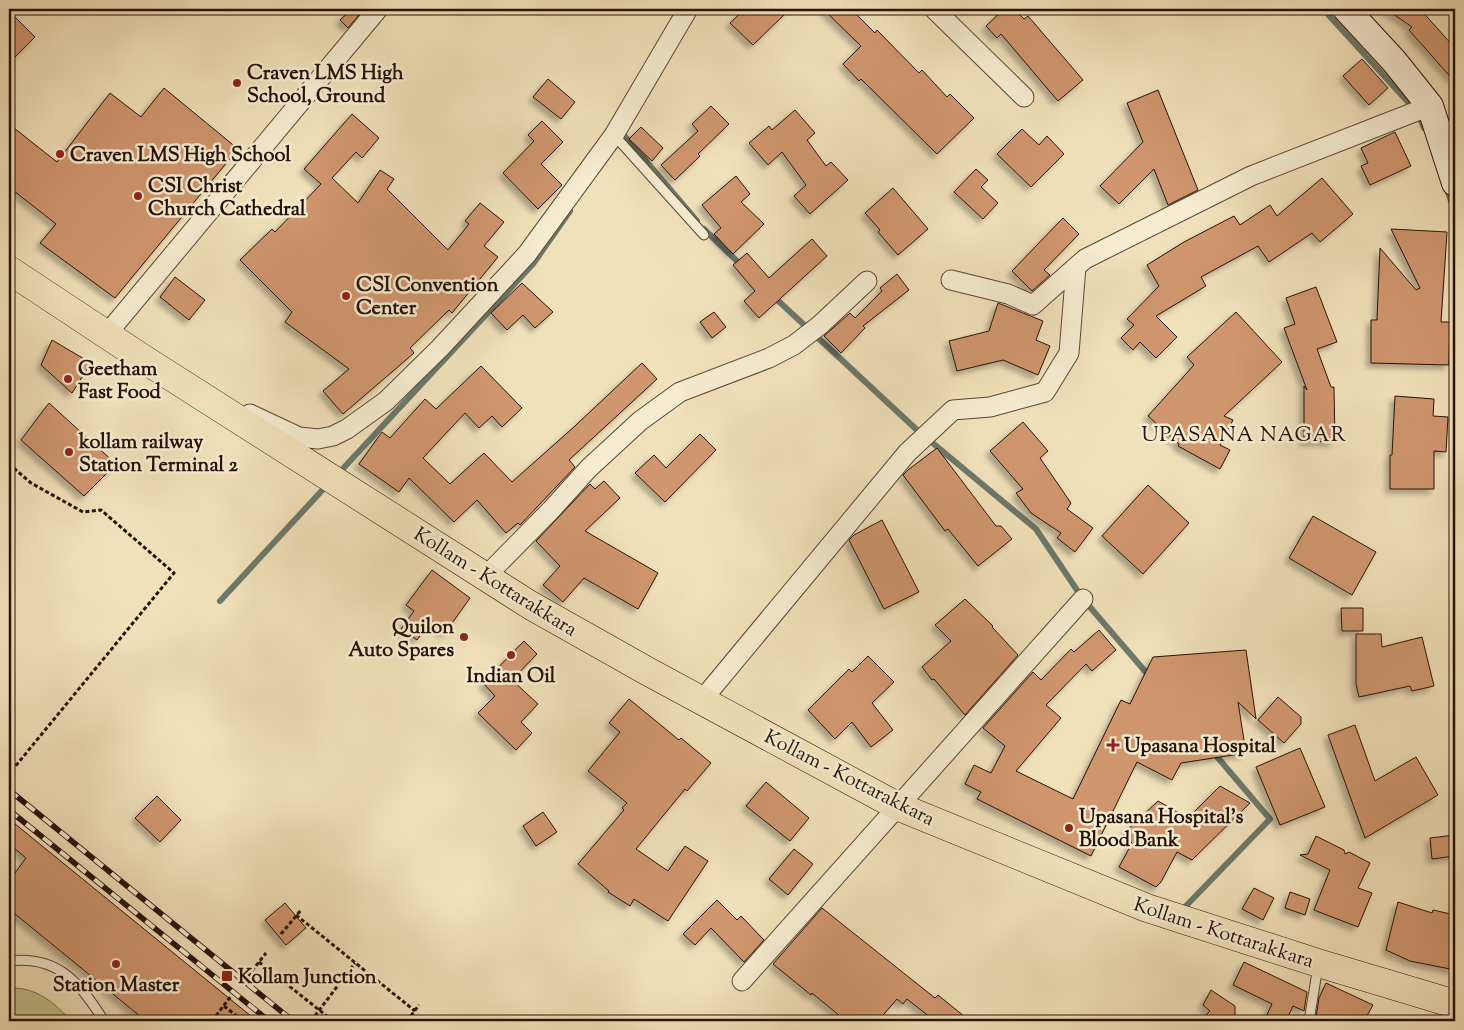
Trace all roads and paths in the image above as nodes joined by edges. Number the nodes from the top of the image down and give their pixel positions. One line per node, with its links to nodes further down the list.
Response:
1 (378, 9): 14 (street)
2 (688, 9): 7 (street)
3 (934, 9): 5 (street)
4 (1346, 9): 6 (street)
5 (1024, 97)
6 (1430, 106): 8 (street); 10 (street)
7 (614, 135): 9 (lane); 15 (street)
8 (1455, 183)
9 (704, 234)
10 (1076, 267): 12 (street); 19 (street)
11 (9, 270): 14 (main road, Kollam - Kottarakkara)
12 (951, 280)
13 (867, 281): 17 (street)
14 (106, 335): 15 (main road, Kollam - Kottarakkara)
15 (226, 411): 17 (main road, Kollam - Kottarakkara)
16 (9, 464): 20 (path)
17 (486, 576): 19 (main road, Kollam - Kottarakkara)
18 (1083, 599): 21 (street)
19 (702, 700): 21 (main road, Kollam - Kottarakkara)
20 (9, 774)
21 (897, 806): 29 (main road, Kollam - Kottarakkara); 31 (street)
22 (300, 910): 23 (path)
23 (296, 915): 24 (path); 28 (path)
24 (281, 934)
25 (266, 953): 27 (path)
26 (9, 961): 38 (lane)
27 (259, 962): 30 (path); 36 (path)
28 (355, 963): 36 (path); 37 (path)
29 (1318, 963): 33 (main road, Kollam - Kottarakkara); 44 (lane)
30 (248, 976)
31 (742, 981)
32 (231, 996): 35 (path)
33 (1455, 1004)
34 (419, 1005): 37 (path)
35 (224, 1006): 39 (path); 40 (path)
36 (320, 1010): 41 (path); 42 (path)
37 (415, 1011): 43 (path)
38 (104, 1021)
39 (212, 1021)
40 (244, 1021)
41 (311, 1021)
42 (333, 1021)
43 (407, 1021)
44 (1309, 1021)

